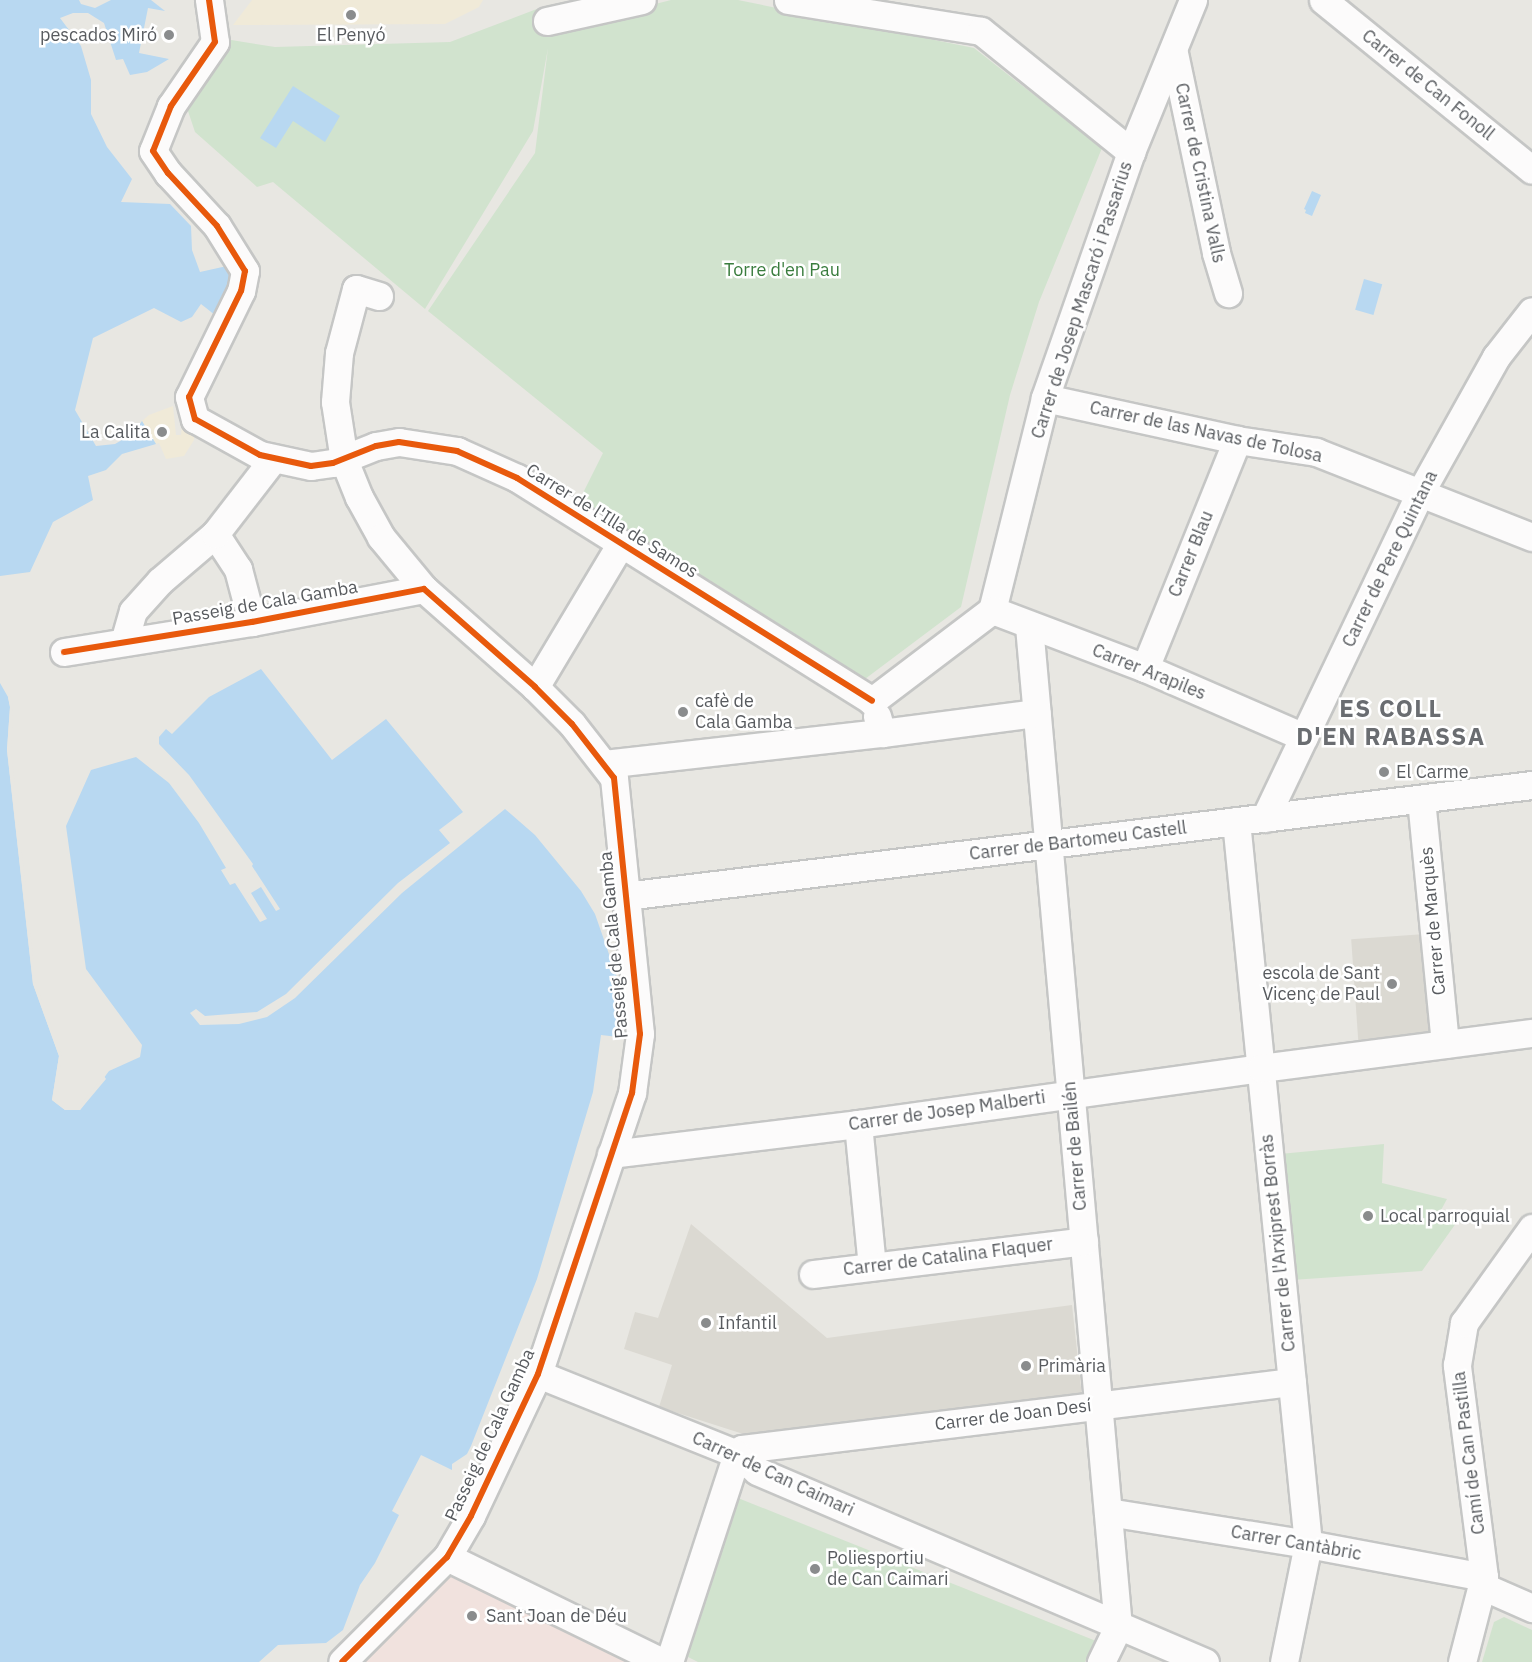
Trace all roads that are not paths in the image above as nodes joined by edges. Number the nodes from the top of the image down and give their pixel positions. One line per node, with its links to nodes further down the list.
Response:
1 (209, 0): 16 (street, Carrer de l'Illa de Samos)
2 (642, 0): 7 (street)
3 (788, 0): 6 (street, Carrer de Josep Mascaró i Passarius)
4 (1193, 0): 8 (street)
5 (1323, 0): 10 (street, Carrer de Can Fonoll)
6 (868, 7): 9 (street, Carrer de Josep Mascaró i Passarius)
7 (547, 21)
8 (1174, 53): 9 (street); 11 (street, Carrer de Cristina Valls)
9 (1131, 152): 14 (street, Carrer de Josep Mascaró i Passarius)
10 (1532, 170)
11 (1228, 292)
12 (379, 296): 17 (street)
13 (1532, 311): 18 (street, Carrer de Pere Quintana)
14 (1045, 398): 15 (street, Carrer de las Navas de Tolosa); 23 (street, Carrer de Josep Mascaró i Passarius)
15 (1237, 440): 18 (street, Carrer de las Navas de Tolosa); 28 (street, Carrer Blau)
16 (273, 459): 17 (street, Carrer de l'Illa de Samos); 19 (street)
17 (344, 460): 21 (street, Carrer de l'Illa de Samos); 22 (street)
18 (1420, 494): 20 (street, Carrer de las Navas de Tolosa); 33 (street, Carrer de Pere Quintana)
19 (215, 534): 24 (street); 26 (street)
20 (1532, 537)
21 (620, 545): 29 (street); 30 (street, Carrer de l'Illa de Samos)
22 (424, 589): 24 (street, Passeig de Cala Gamba); 29 (street, Passeig de Cala Gamba)
23 (992, 610): 25 (street, Carrer Arapiles); 30 (street)
24 (252, 622): 26 (street, Passeig de Cala Gamba)
25 (1029, 626): 28 (street, Carrer Arapiles); 31 (street, Carrer de Bailén)
26 (124, 642): 27 (street, Passeig de Cala Gamba)
27 (64, 652)
28 (1145, 668): 33 (street, Carrer Arapiles)
29 (535, 687): 34 (street, Passeig de Cala Gamba)
30 (872, 701): 32 (street)
31 (1036, 713): 32 (street); 39 (street, Carrer de Bailén)
32 (882, 733): 34 (street)
33 (1304, 737): 37 (street, Carrer de Pere Quintana)
34 (604, 764): 40 (street, Passeig de Cala Gamba)
35 (1532, 785): 36 (street, Carrer de Bartomeu Castell)
36 (1421, 799): 37 (street, Carrer de Bartomeu Castell); 42 (street, Carrer de Marquès)
37 (1265, 818): 38 (street, Carrer de Bartomeu Castell)
38 (1236, 821): 39 (street, Carrer de Bartomeu Castell); 43 (street, Carrer de l'Arxiprest Borràs)
39 (1048, 844): 40 (street, Carrer de Bartomeu Castell); 44 (street, Carrer de Bailén)
40 (625, 896): 46 (street, Passeig de Cala Gamba)
41 (1532, 1033): 42 (street, Carrer de Josep Malberti)
42 (1445, 1044): 43 (street, Carrer de Josep Malberti)
43 (1261, 1068): 44 (street, Carrer de Josep Malberti); 52 (street, Carrer de l'Arxiprest Borràs)
44 (1071, 1093): 45 (street, Carrer de Josep Malberti); 48 (street, Carrer de Bailén)
45 (858, 1124): 46 (street, Carrer de Josep Malberti); 49 (street)
46 (611, 1154): 51 (street, Passeig de Cala Gamba)
47 (1532, 1228): 58 (street, Camí de Can Pastilla)
48 (1084, 1241): 49 (street, Carrer de Catalina Flaquer); 53 (street, Carrer de Bailén)
49 (872, 1266): 50 (street, Carrer de Catalina Flaquer)
50 (813, 1274)
51 (538, 1374): 54 (street, Carrer de Can Caimari); 57 (street, Passeig de Cala Gamba)
52 (1292, 1382): 53 (street, Carrer de Joan Desí); 56 (street, Carrer de l'Arxiprest Borràs)
53 (1098, 1405): 54 (street, Carrer de Joan Desí); 55 (street, Carrer de Bailén)
54 (737, 1454): 60 (street, Carrer de Can Caimari); 63 (street)
55 (1108, 1512): 56 (street, Carrer Cantàbric); 60 (street, Carrer de Bailén)
56 (1308, 1544): 58 (street, Carrer Cantàbric); 66 (street, Carrer de l'Arxiprest Borràs)
57 (447, 1557): 61 (street, Passeig de Cala Gamba); 62 (street)
58 (1483, 1581): 59 (street, Carrer Cantàbric); 67 (street, Camí de Can Pastilla)
59 (1532, 1608)
60 (1118, 1627): 64 (street); 65 (street, Carrer de Can Caimari)
61 (342, 1662)
62 (662, 1662)
63 (669, 1662)
64 (1101, 1662)
65 (1205, 1662)
66 (1284, 1662)
67 (1462, 1662)

